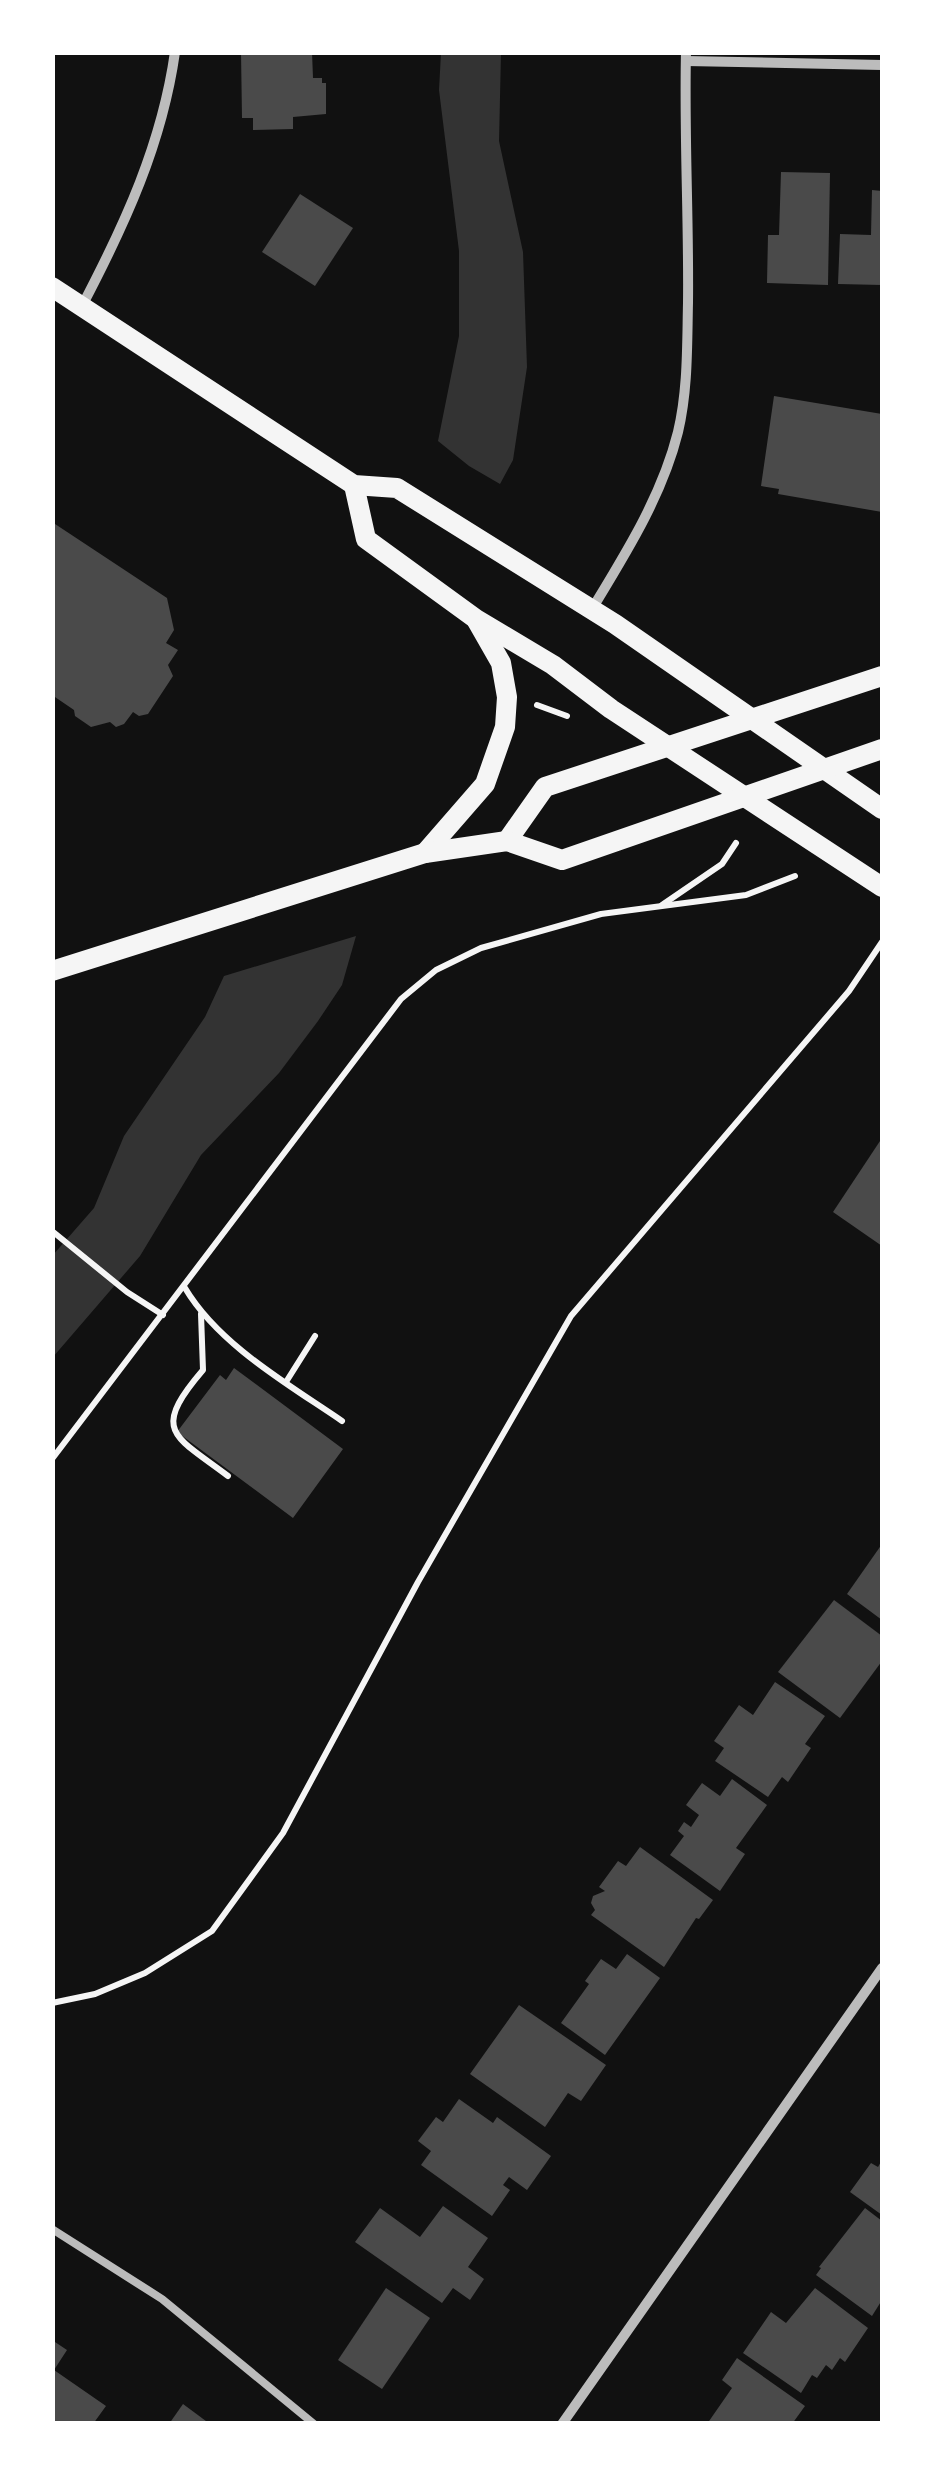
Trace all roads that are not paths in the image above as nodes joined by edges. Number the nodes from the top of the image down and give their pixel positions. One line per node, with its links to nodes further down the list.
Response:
1 (175, 52): 5 (street)
2 (686, 57): 3 (street); 7 (street)
3 (882, 64)
4 (52, 287): 5 (main road)
5 (82, 306): 6 (main road)
6 (354, 485): 7 (main road); 8 (main road)
7 (592, 609): 10 (main road)
8 (476, 620): 11 (main road); 17 (main road)
9 (882, 676): 10 (main road)
10 (753, 717): 11 (main road); 13 (main road)
11 (668, 746): 14 (main road); 16 (main road)
12 (882, 749): 13 (main road)
13 (826, 767): 14 (main road); 15 (main road)
14 (746, 796): 16 (main road); 18 (main road)
15 (882, 809)
16 (508, 841): 17 (main road)
17 (425, 853): 19 (main road)
18 (882, 887)
19 (52, 971)
20 (882, 1968): 23 (street)
21 (52, 2230): 22 (lane)
22 (314, 2424)
23 (562, 2424)

